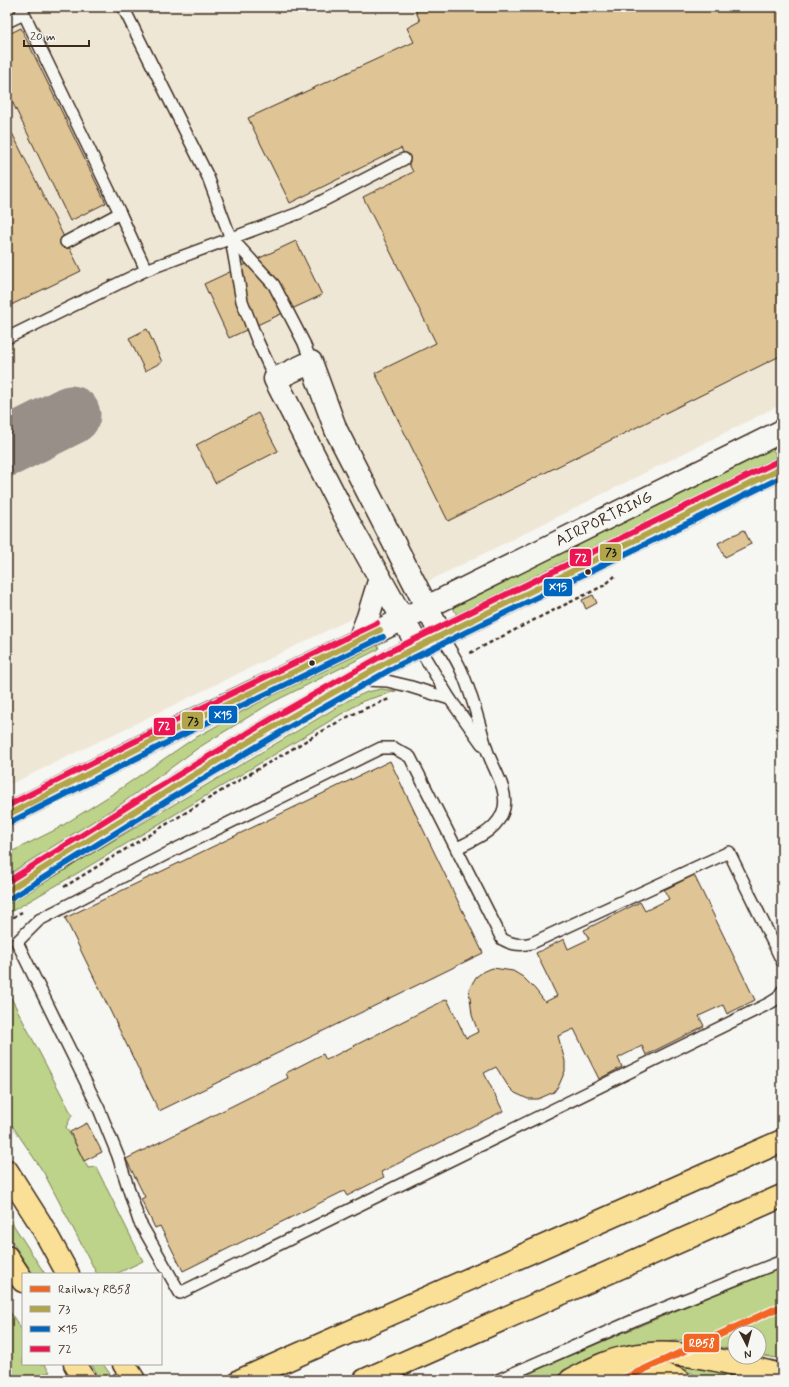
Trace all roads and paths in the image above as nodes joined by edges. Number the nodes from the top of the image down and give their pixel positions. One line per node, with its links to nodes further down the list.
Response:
1 (123, 7): 6 (lane)
2 (22, 10): 3 (lane); 5 (lane)
3 (7, 22)
4 (404, 160): 6 (lane)
5 (120, 213): 7 (lane); 8 (lane)
6 (231, 239): 8 (lane); 10 (lane); 11 (lane)
7 (66, 242)
8 (146, 270): 9 (lane)
9 (7, 338)
10 (311, 362): 11 (street); 15 (street)
11 (275, 378): 14 (street)
12 (782, 430): 15 (street, AIRPORTRING)
13 (782, 468): 17 (street, AIRPORTRING)
14 (380, 578): 16 (street); 18 (street)
15 (426, 607): 16 (street, AIRPORTRING); 17 (street)
16 (403, 619): 18 (street, AIRPORTRING); 19 (street)
17 (441, 635): 19 (street, AIRPORTRING); 22 (lane)
18 (359, 640): 23 (street, AIRPORTRING)
19 (418, 646): 20 (street, AIRPORTRING); 21 (lane)
20 (357, 680): 21 (lane); 25 (street, AIRPORTRING)
21 (450, 699): 22 (lane)
22 (488, 752): 24 (lane)
23 (7, 815)
24 (456, 848): 26 (lane); 27 (lane)
25 (7, 891)
26 (782, 961)
27 (782, 991)
28 (782, 1141): 38 (highway)
29 (7, 1171): 33 (highway)
30 (782, 1196): 39 (highway)
31 (7, 1257): 34 (highway)
32 (782, 1261): 40 (lane)
33 (67, 1273)
34 (22, 1280)
35 (76, 1365): 37 (highway)
36 (782, 1375): 41 (highway)
37 (85, 1380)
38 (241, 1380)
39 (364, 1380)
40 (498, 1380)
41 (571, 1380)
42 (606, 1380): 43 (highway)
43 (679, 1380)

